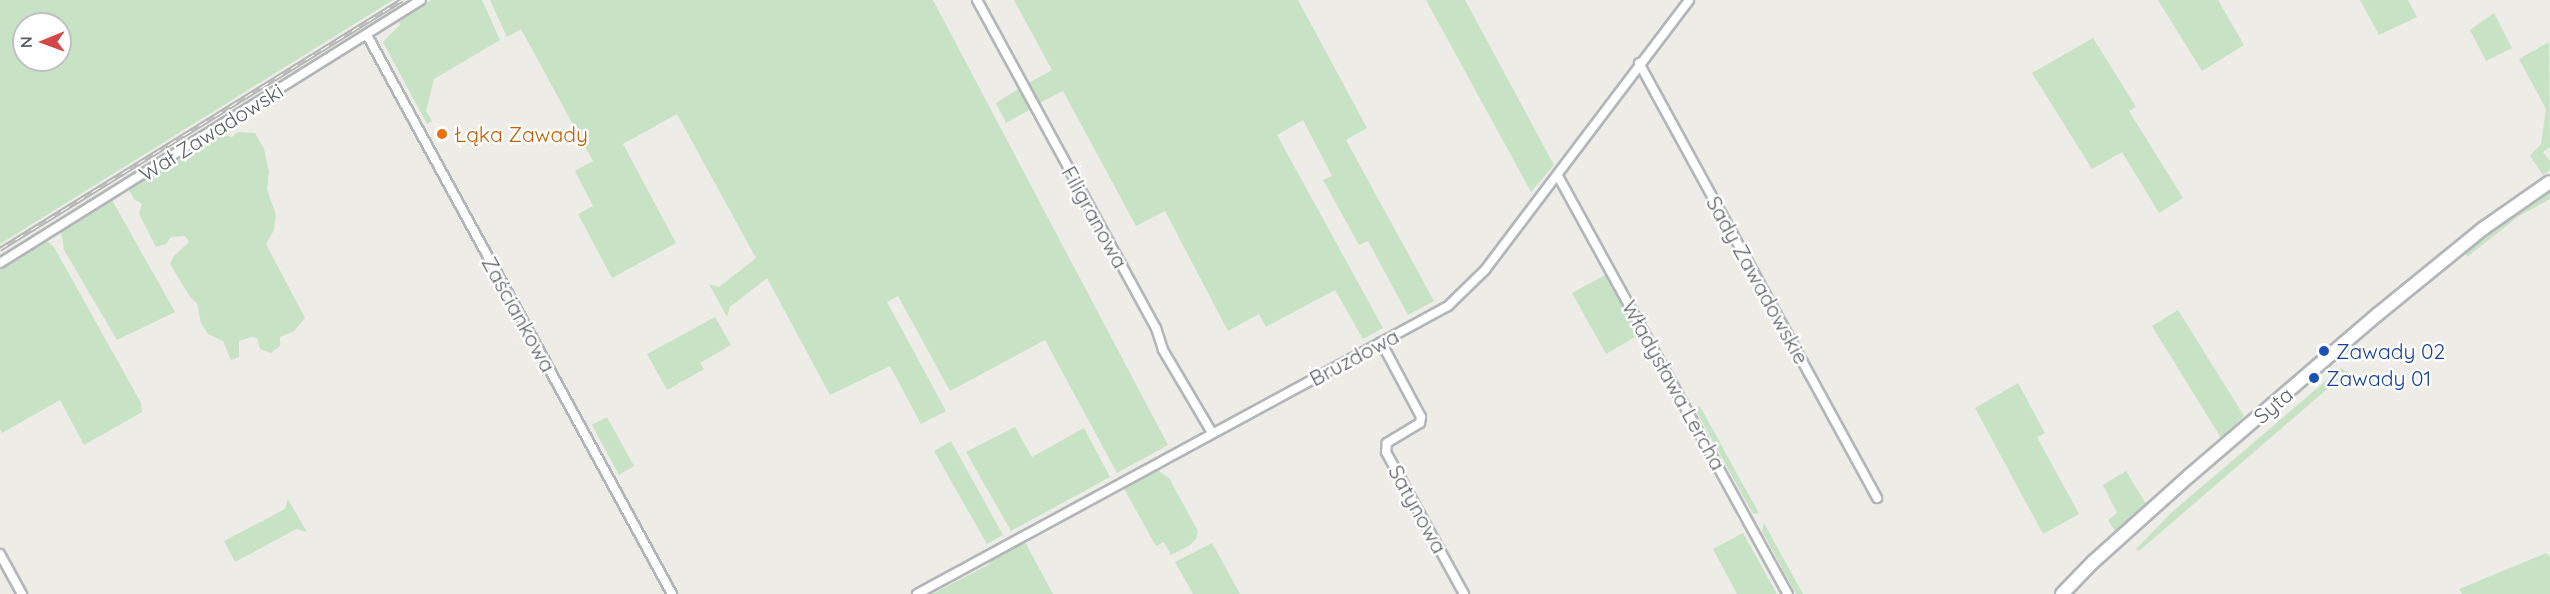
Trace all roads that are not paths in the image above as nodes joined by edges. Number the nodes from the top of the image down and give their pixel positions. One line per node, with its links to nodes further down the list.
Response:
1 (421, 0): 4 (street, Wał Zawadowski)
2 (976, 0): 10 (street, Filigranowa)
3 (1689, 0): 5 (street, Bruzdowa)
4 (367, 35): 8 (street, Wał Zawadowski); 14 (street, Zaściankowa)
5 (1640, 63): 6 (street, Bruzdowa); 11 (street, Sady Zawadowskie)
6 (1558, 176): 9 (street, Bruzdowa); 17 (street, Władysława Lercha)
7 (2550, 182): 18 (street, Syta)
8 (0, 263)
9 (1381, 342): 10 (street, Bruzdowa); 16 (street, Satynowa)
10 (1212, 433): 15 (street, Bruzdowa)
11 (1877, 498)
12 (0, 554): 13 (street)
13 (22, 594)
14 (672, 594)
15 (917, 594)
16 (1464, 594)
17 (1788, 594)
18 (2062, 594)

